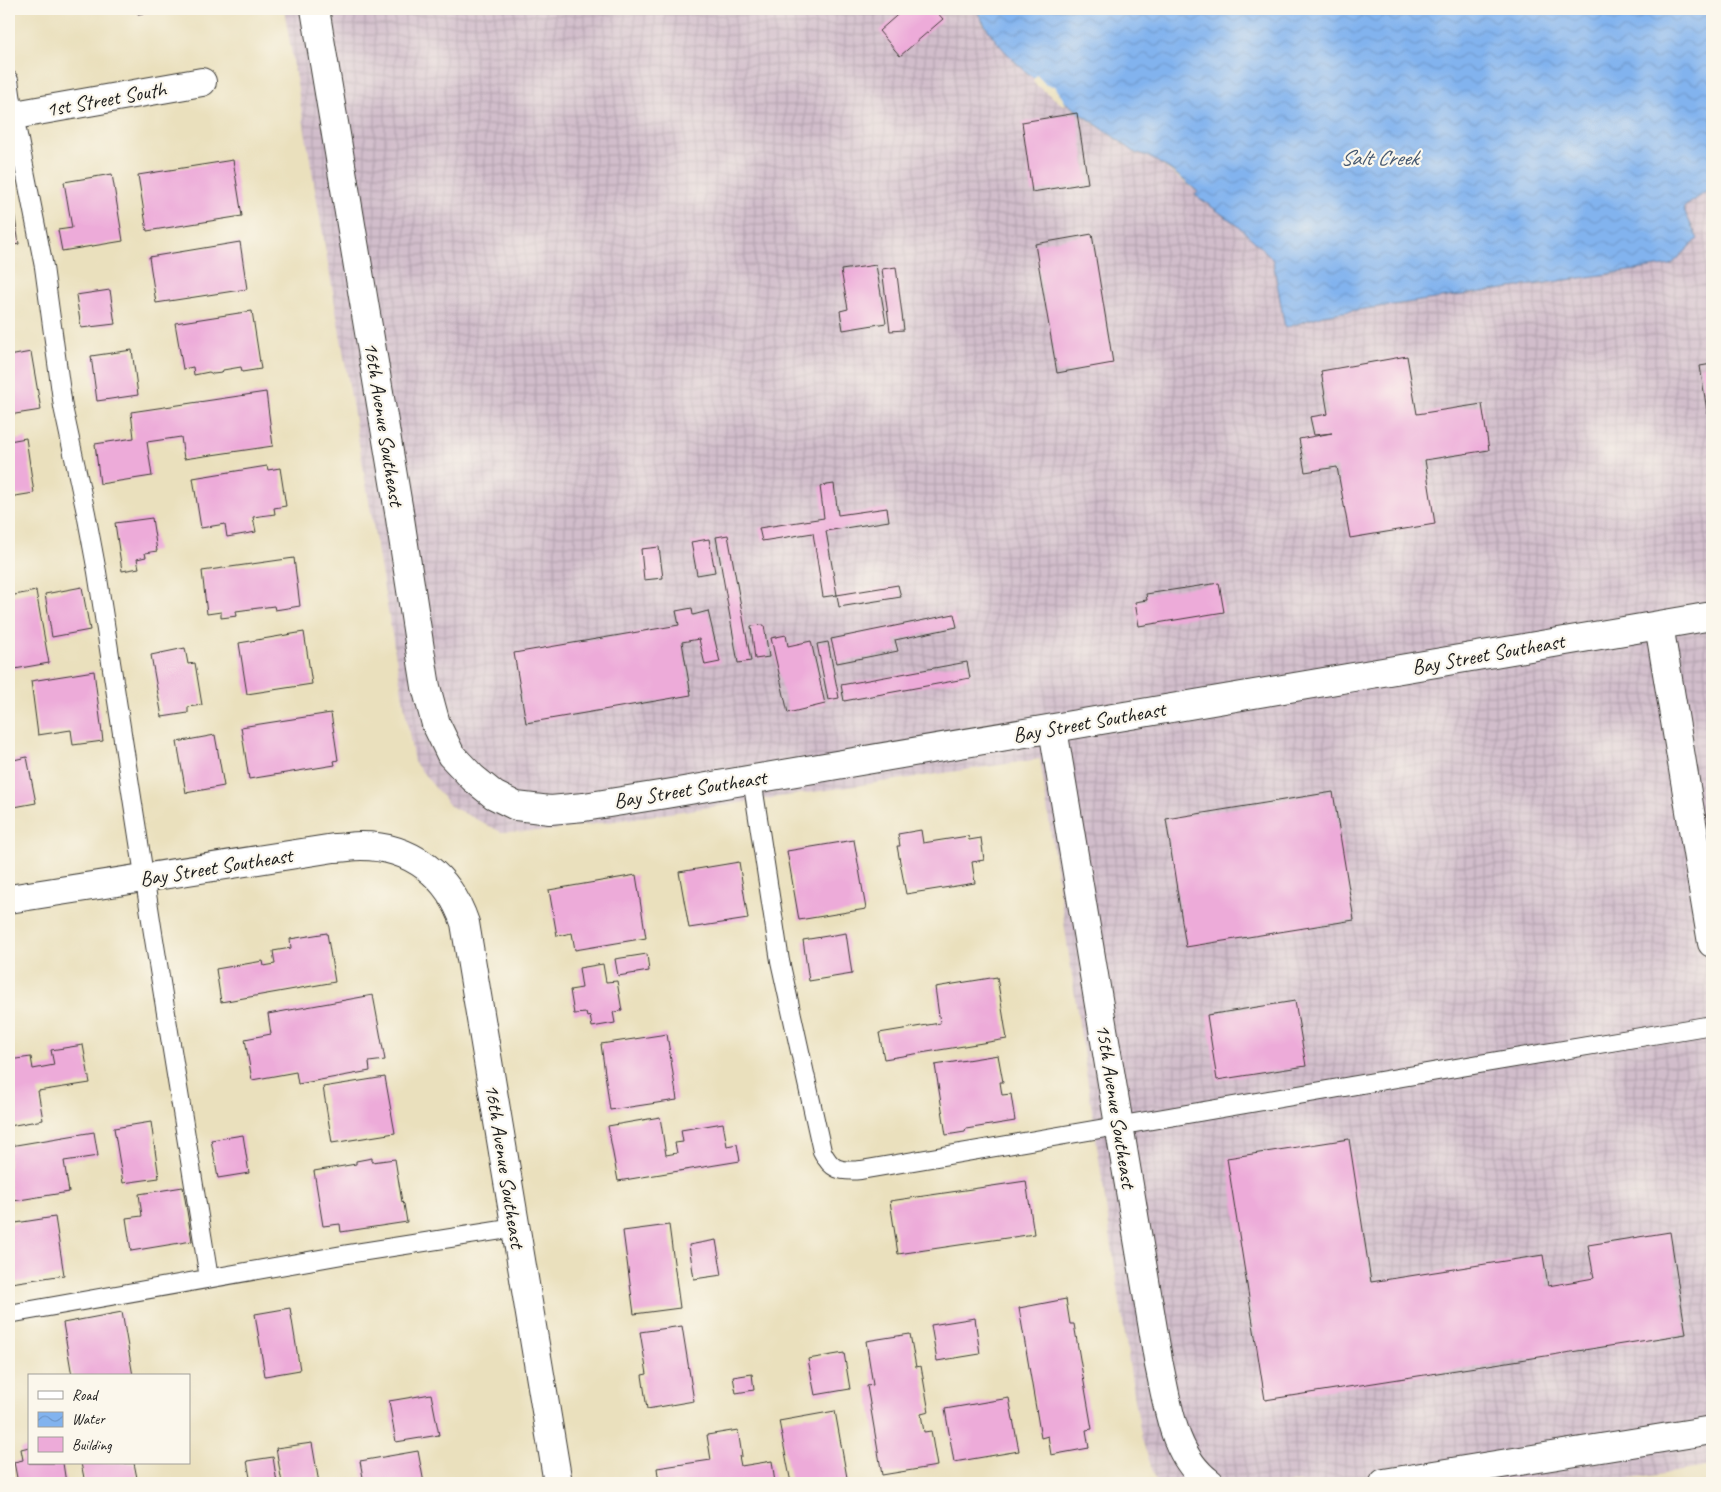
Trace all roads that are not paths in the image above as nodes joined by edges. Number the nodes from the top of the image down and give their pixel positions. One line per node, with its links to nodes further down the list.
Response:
1 (315, 9): 8 (street, 16th Avenue Southeast)
2 (9, 80): 4 (lane)
3 (202, 82): 4 (street, 1st Street South)
4 (11, 115): 11 (lane)
5 (1712, 616): 6 (street, Bay Street Southeast)
6 (1659, 625): 7 (street, Bay Street Southeast); 13 (street)
7 (1053, 729): 9 (street, Bay Street Southeast); 15 (street, 15th Avenue Southeast)
8 (473, 778): 9 (street, Bay Street Southeast)
9 (752, 779): 15 (lane)
10 (421, 863): 11 (street, Bay Street Southeast); 16 (street, 16th Avenue Southeast)
11 (144, 878): 12 (street, Bay Street Southeast); 17 (lane)
12 (9, 899)
13 (1712, 943)
14 (1712, 1025): 15 (lane)
15 (1120, 1126): 20 (street, 15th Avenue Southeast)
16 (515, 1228): 17 (lane); 21 (street, 16th Avenue Southeast)
17 (210, 1278): 18 (lane)
18 (9, 1314)
19 (1712, 1430): 22 (street)
20 (1205, 1480)
21 (558, 1483)
22 (1384, 1483)

